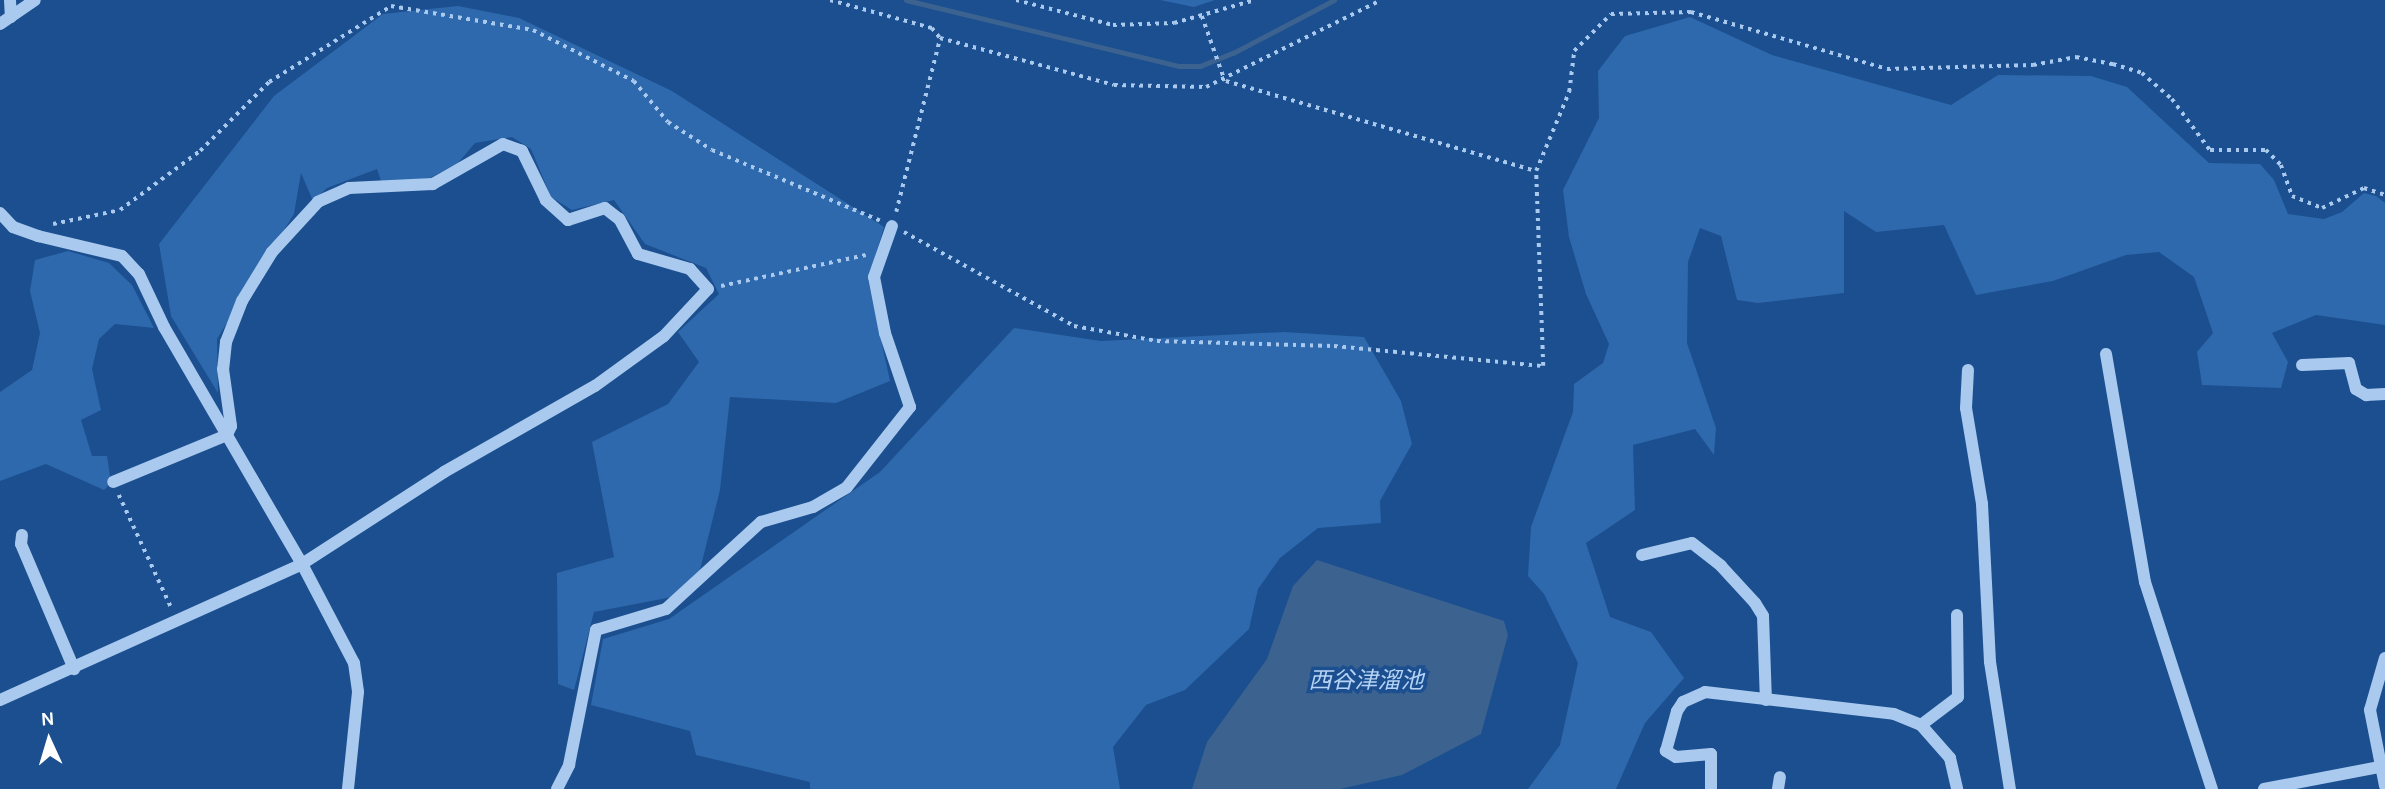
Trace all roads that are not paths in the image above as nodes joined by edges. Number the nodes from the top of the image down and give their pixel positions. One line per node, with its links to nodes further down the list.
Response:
1 (10, 0): 3 (street)
2 (35, 0): 3 (street)
3 (5, 20)
4 (0, 213): 10 (street)
5 (892, 226): 24 (street)
6 (2106, 354): 28 (street)
7 (2302, 365): 9 (street)
8 (1968, 370): 27 (street)
9 (2385, 394)
10 (226, 435): 11 (street); 14 (street); 14 (street)
11 (113, 482)
12 (22, 535): 17 (street)
13 (1642, 555): 18 (street)
14 (302, 564): 17 (street); 23 (street)
15 (1956, 615): 20 (street)
16 (2385, 658): 21 (street)
17 (74, 669): 19 (street)
18 (1766, 700): 20 (street); 25 (street)
19 (0, 701)
20 (1921, 726): 26 (street)
21 (2382, 767): 22 (street); 29 (street)
22 (2385, 786)
23 (348, 789)
24 (557, 789)
25 (1711, 789)
26 (1956, 789)
27 (2010, 789)
28 (2212, 789)
29 (2264, 789)

